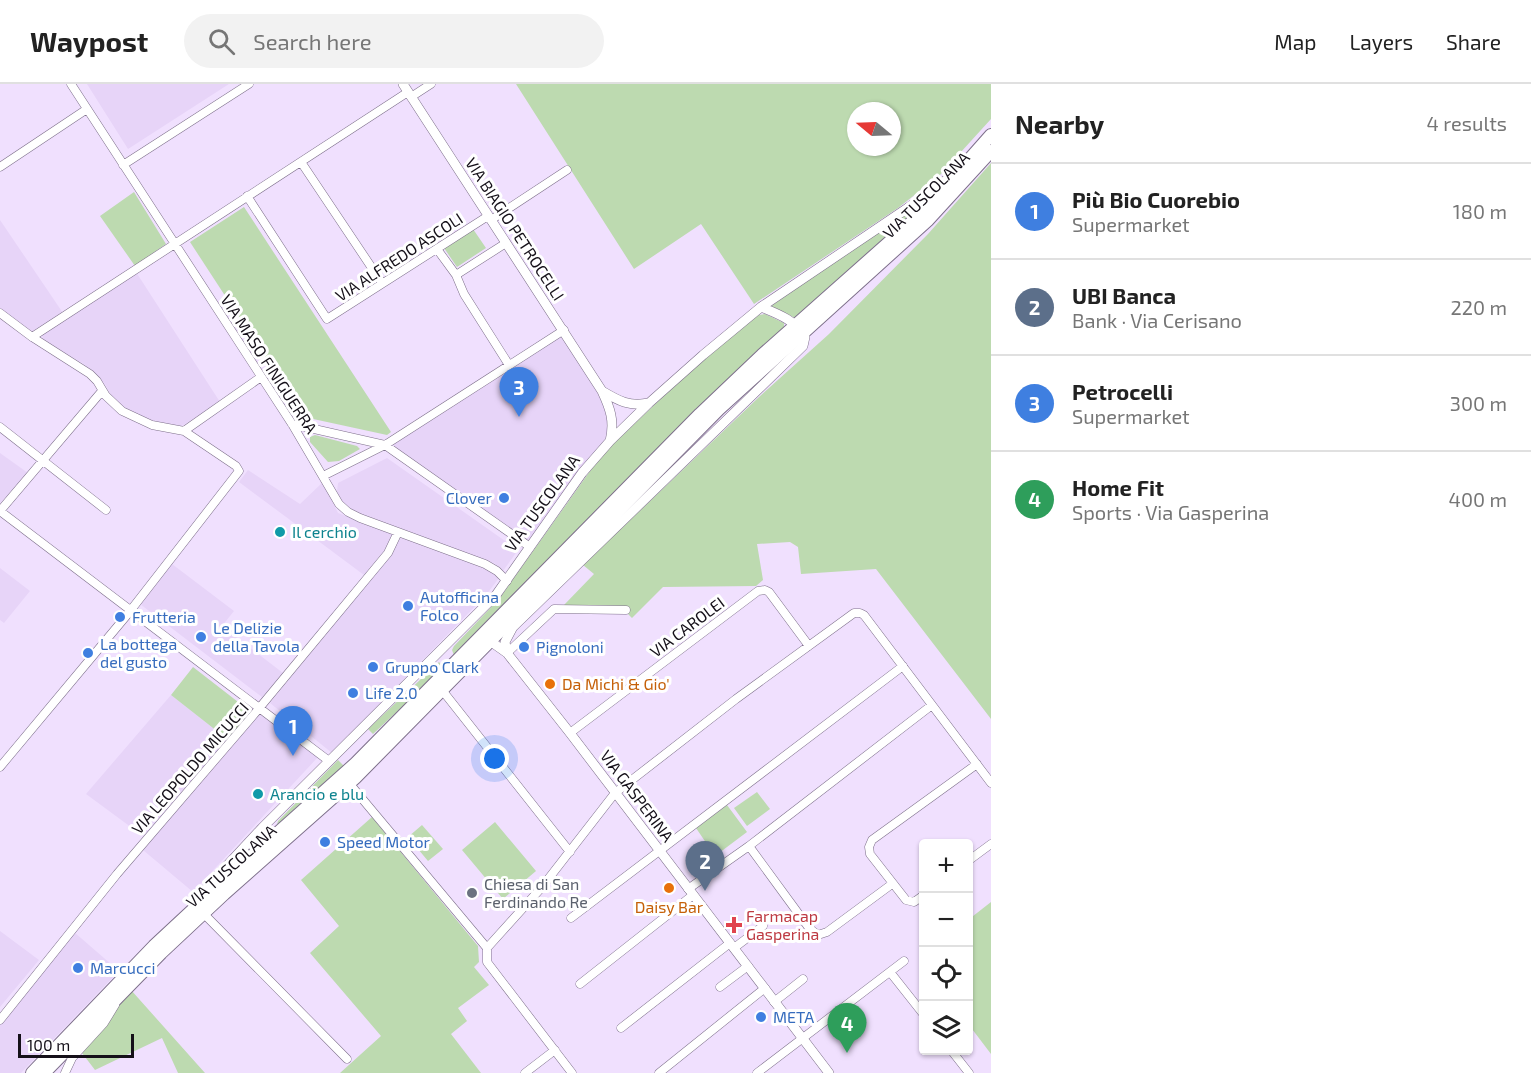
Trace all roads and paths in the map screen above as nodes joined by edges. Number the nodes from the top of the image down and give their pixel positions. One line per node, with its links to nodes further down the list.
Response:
1 (70, 84): 5 (street, VIA MASO FINIGUERRA)
2 (249, 84): 10 (street)
3 (431, 84): 4 (street)
4 (408, 91): 8 (street); 14 (street, VIA BIAGIO PETROCELLI)
5 (87, 109): 10 (street, VIA MASO FINIGUERRA); 11 (street)
6 (991, 135): 9 (main road, VIA TUSCOLANA)
7 (991, 151): 22 (main road, VIA TUSCOLANA)
8 (301, 162): 13 (street); 19 (street)
9 (967, 164): 20 (street, VIA TUSCOLANA); 22 (main road, VIA TUSCOLANA)
10 (123, 165): 15 (street, VIA MASO FINIGUERRA)
11 (0, 168)
12 (567, 170): 14 (street, VIA ALFREDO ASCOLI)
13 (247, 196): 15 (street); 19 (street, VIA ALFREDO ASCOLI)
14 (490, 218): 16 (street, VIA BIAGIO PETROCELLI); 17 (street, VIA ALFREDO ASCOLI)
15 (175, 243): 24 (street); 26 (street, VIA MASO FINIGUERRA)
16 (506, 243): 18 (street); 23 (street, VIA BIAGIO PETROCELLI)
17 (437, 249): 18 (street); 19 (street, VIA ALFREDO ASCOLI)
18 (456, 275): 25 (street)
19 (382, 283)
20 (761, 308): 22 (street); 29 (street, VIA TUSCOLANA)
21 (0, 313): 24 (street)
22 (799, 329): 37 (street, VIA TUSCOLANA); 40 (main road, VIA TUSCOLANA); 52 (main road, VIA TUSCOLANA)
23 (564, 330): 25 (street); 28 (street, VIA BIAGIO PETROCELLI)
24 (32, 338): 27 (street)
25 (509, 365): 34 (street)
26 (261, 377): 30 (street, VIA MASO FINIGUERRA); 32 (street)
27 (102, 391): 32 (street); 35 (street)
28 (602, 391): 29 (street); 33 (street, VIA BIAGIO PETROCELLI)
29 (650, 403): 33 (street, VIA TUSCOLANA)
30 (292, 424): 34 (street); 36 (street, VIA MASO FINIGUERRA)
31 (0, 427): 35 (street)
32 (184, 431): 45 (street)
33 (610, 441): 42 (street, VIA TUSCOLANA)
34 (385, 445): 36 (street); 42 (street)
35 (44, 462): 38 (street); 39 (street)
36 (323, 476): 41 (street, VIA MASO FINIGUERRA)
37 (656, 487): 40 (street); 47 (street, VIA TUSCOLANA)
38 (106, 510)
39 (0, 511): 45 (street)
40 (608, 520): 44 (main road, VIA TUSCOLANA)
41 (398, 532): 43 (street, VIA MASO FINIGUERRA); 56 (street, VIA LEOPOLDO MICUCCI)
42 (530, 547): 43 (street, VIA TUSCOLANA)
43 (507, 581): 49 (street, VIA TUSCOLANA)
44 (538, 591): 47 (street); 48 (main road, VIA TUSCOLANA)
45 (131, 610): 56 (street); 60 (street)
46 (626, 610): 51 (street)
47 (512, 628): 51 (street)
48 (490, 640): 51 (street, VIA GASPERINA); 52 (main road, VIA TUSCOLANA)
49 (447, 643): 52 (street); 58 (street, VIA TUSCOLANA)
50 (809, 646): 53 (street); 57 (street, VIA CAROLEI); 63 (street)
51 (507, 653): 57 (street, VIA GASPERINA)
52 (459, 666): 54 (main road, VIA TUSCOLANA); 65 (main road, VIA TUSCOLANA)
53 (903, 666): 55 (street); 68 (street)
54 (442, 690): 61 (main road, VIA TUSCOLANA); 69 (street)
55 (932, 705): 59 (street); 67 (street)
56 (260, 708): 58 (street); 89 (street, VIA LEOPOLDO MICUCCI)
57 (570, 733): 63 (street, VIA GASPERINA)
58 (329, 761): 64 (street, VIA TUSCOLANA)
59 (977, 764): 62 (street); 71 (street)
60 (0, 767)
61 (349, 783): 65 (main road, VIA TUSCOLANA); 78 (street)
62 (991, 783)
63 (615, 793): 68 (street, VIA GASPERINA); 69 (street)
64 (273, 818): 65 (street); 74 (street, VIA TUSCOLANA)
65 (279, 839): 74 (main road, VIA TUSCOLANA)
66 (991, 844): 70 (street)
67 (748, 846): 71 (street); 72 (street)
68 (660, 851): 72 (street, VIA GASPERINA); 75 (street)
69 (570, 852): 78 (street)
70 (973, 858)
71 (892, 884): 73 (street)
72 (690, 892): 77 (street, VIA GASPERINA); 83 (street)
73 (919, 899)
74 (197, 912): 86 (main road, VIA TUSCOLANA); 94 (street); 95 (main road, VIA TUSCOLANA)
75 (571, 918)
76 (763, 926): 77 (street)
77 (732, 945): 80 (street, VIA GASPERINA); 90 (street)
78 (487, 948): 92 (street)
79 (904, 961): 81 (street)
80 (748, 966): 84 (street); 85 (street, VIA GASPERINA)
81 (890, 972): 88 (street); 91 (street)
82 (803, 979): 87 (street)
83 (580, 984)
84 (720, 987)
85 (765, 988): 87 (street, VIA GASPERINA); 100 (street)
86 (118, 996): 96 (main road, VIA TUSCOLANA); 97 (street)
87 (774, 1002): 91 (street, VIA GASPERINA)
88 (919, 1009)
89 (0, 1020)
90 (621, 1028)
91 (802, 1038): 101 (street); 102 (street, VIA GASPERINA)
92 (555, 1050): 98 (street); 99 (street)
93 (955, 1055): 103 (street)
94 (347, 1059)
95 (32, 1073)
96 (44, 1073)
97 (65, 1073)
98 (525, 1073)
99 (572, 1073)
100 (659, 1073)
101 (757, 1073)
102 (829, 1073)
103 (969, 1073)

